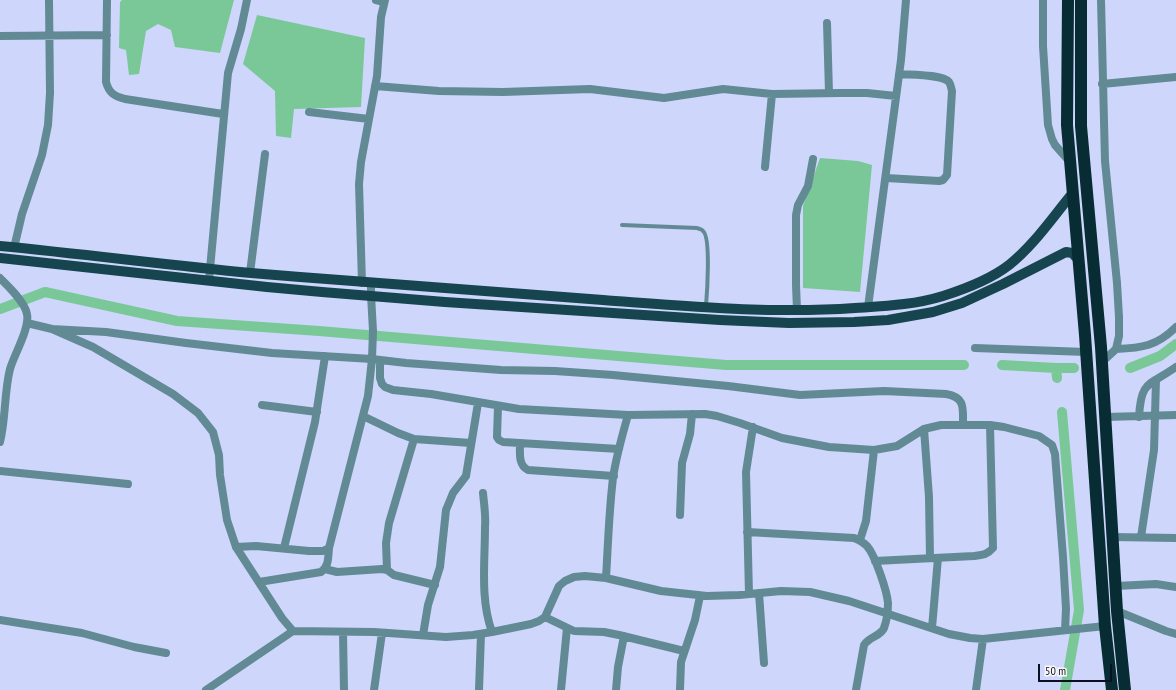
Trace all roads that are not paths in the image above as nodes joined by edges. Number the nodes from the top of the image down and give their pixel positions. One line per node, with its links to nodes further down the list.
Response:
1 (49, 0): 13 (street)
2 (107, 0): 11 (street)
3 (247, 0): 22 (street)
4 (906, 0): 14 (street)
5 (1043, 0): 26 (street)
6 (1068, 0): 26 (highway)
7 (1080, 0): 52 (highway)
8 (1101, 0): 16 (street)
9 (382, 1): 17 (street)
10 (828, 23): 18 (street)
11 (107, 35): 13 (street); 22 (street)
12 (0, 36): 13 (street)
13 (50, 36): 32 (street)
14 (899, 74): 20 (street); 28 (street)
15 (1176, 77): 16 (street)
16 (1102, 84): 48 (street)
17 (375, 86): 19 (street); 23 (street)
18 (829, 93): 19 (street); 20 (street)
19 (772, 94): 27 (street)
20 (896, 96): 28 (street)
21 (309, 112): 23 (street)
22 (223, 114): 35 (street)
23 (369, 119): 39 (street)
24 (265, 154): 36 (street)
25 (813, 159): 43 (street)
26 (1070, 162): 29 (highway)
27 (766, 167)
28 (886, 178): 42 (street)
29 (1072, 194): 34 (highway); 42 (main road)
30 (622, 225): 41 (lane)
31 (0, 246): 32 (main road)
32 (14, 248): 35 (main road)
33 (0, 258): 38 (main road)
34 (1078, 259): 40 (main road); 49 (highway)
35 (211, 269): 36 (main road); 38 (street)
36 (250, 272): 39 (main road)
37 (0, 278): 44 (street)
38 (209, 280): 40 (main road)
39 (367, 283): 40 (street); 41 (main road)
40 (371, 295): 51 (street)
41 (706, 307): 43 (main road)
42 (868, 307): 43 (main road)
43 (797, 310)
44 (27, 322): 46 (street); 71 (street)
45 (1176, 327): 48 (street)
46 (52, 329): 50 (street); 86 (street)
47 (975, 348): 49 (street)
48 (1116, 349): 52 (street)
49 (1086, 352): 105 (highway)
50 (325, 356): 51 (street); 58 (street)
51 (375, 357): 55 (street); 62 (street); 66 (street)
52 (1102, 362): 65 (highway)
53 (1176, 367): 54 (street)
54 (1156, 380): 63 (street); 64 (street)
55 (478, 403): 57 (street); 72 (street)
56 (262, 405): 58 (street)
57 (498, 406): 60 (street); 73 (street)
58 (317, 412): 87 (street)
59 (692, 414): 60 (street); 68 (street); 80 (street)
60 (628, 415): 74 (street)
61 (1176, 415): 63 (street)
62 (364, 416): 70 (street); 88 (street)
63 (1155, 416): 64 (street); 83 (street)
64 (1139, 417): 65 (street)
65 (1106, 418): 82 (highway)
66 (963, 424): 67 (street); 69 (street)
67 (990, 425): 89 (street); 108 (street)
68 (753, 427): 75 (street); 81 (street)
69 (924, 429): 75 (street); 89 (street)
70 (414, 439): 72 (street); 92 (street)
71 (0, 442)
72 (472, 443): 95 (street)
73 (520, 444): 74 (street); 77 (street)
74 (619, 450): 77 (street)
75 (874, 450): 85 (street)
76 (0, 471): 78 (street)
77 (614, 476): 93 (street)
78 (128, 484)
79 (484, 493): 111 (street)
80 (680, 515)
81 (747, 532): 85 (street); 99 (street)
82 (1112, 537): 83 (street); 96 (highway)
83 (1141, 537): 84 (street)
84 (1176, 538)
85 (860, 540): 90 (street)
86 (236, 547): 87 (street); 94 (street)
87 (284, 548): 88 (street)
88 (329, 548): 91 (street)
89 (934, 558): 90 (street); 107 (street)
90 (874, 561): 102 (street)
91 (325, 568): 92 (street); 94 (street)
92 (386, 570): 95 (street)
93 (606, 578): 100 (street); 103 (street)
94 (260, 582): 109 (street)
95 (435, 585): 115 (street)
96 (1116, 586): 97 (street); 101 (highway)
97 (1176, 587)
98 (758, 593): 99 (street); 102 (street); 120 (street)
99 (749, 594): 100 (street)
100 (700, 596): 118 (street)
101 (1117, 610): 114 (street); 131 (highway)
102 (887, 614): 107 (street); 128 (street)
103 (545, 617): 106 (street); 111 (street)
104 (0, 620): 119 (street)
105 (1099, 626): 108 (street); 130 (highway)
106 (567, 628): 116 (street); 125 (street)
107 (932, 628): 117 (street)
108 (1067, 629): 117 (street)
109 (293, 631): 110 (street); 121 (street)
110 (343, 632): 112 (street); 122 (street)
111 (492, 632): 113 (street)
112 (382, 633): 115 (street); 123 (street)
113 (481, 634): 115 (street); 124 (street)
114 (1176, 634)
115 (423, 635)
116 (624, 636): 118 (street); 126 (street)
117 (983, 639): 129 (street)
118 (684, 651): 127 (street)
119 (166, 653)
120 (764, 663)
121 (206, 690)
122 (344, 690)
123 (374, 690)
124 (479, 690)
125 (561, 690)
126 (616, 690)
127 (680, 690)
128 (856, 690)
129 (976, 690)
130 (1112, 690)
131 (1125, 690)

